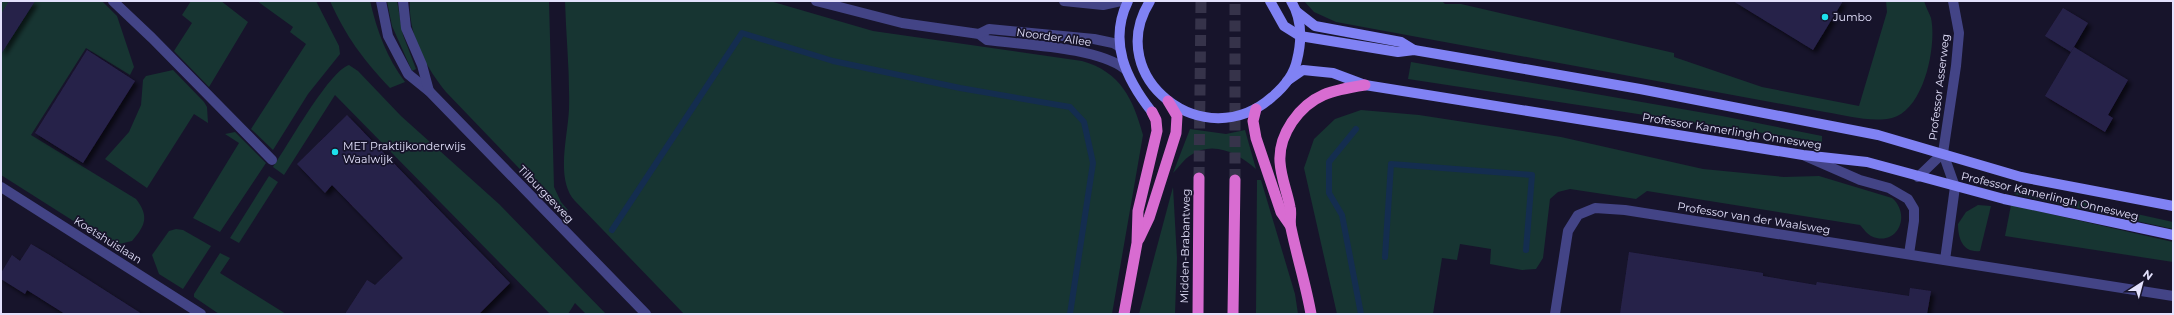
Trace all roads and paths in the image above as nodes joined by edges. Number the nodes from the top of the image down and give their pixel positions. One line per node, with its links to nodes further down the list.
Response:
1 (113, 1): 27 (street)
2 (381, 1): 21 (street, Tilburgseweg)
3 (403, 1): 21 (street, Tilburgseweg)
4 (816, 1): 13 (street, Noorder Allee)
5 (1064, 1): 6 (street)
6 (1121, 1)
7 (1128, 1): 15 (main road)
8 (1150, 1): 17 (main road)
9 (1270, 1): 14 (main road)
10 (1291, 1): 12 (main road)
11 (1953, 1): 25 (street, Professor Asserweg)
12 (1297, 12): 14 (main road); 16 (main road, Professor Kamerlingh Onnesweg)
13 (979, 34): 15 (street, Noorder Allee); 18 (street, Noorder Allee)
14 (1300, 36): 16 (main road, Professor Kamerlingh Onnesweg); 19 (main road)
15 (1120, 47): 17 (main road); 18 (main road)
16 (1414, 50): 25 (main road, Professor Kamerlingh Onnesweg)
17 (1139, 56): 22 (main road)
18 (1125, 69): 24 (main road)
19 (1287, 81): 20 (main road, Professor Kamerlingh Onnesweg); 23 (main road)
20 (1365, 85): 26 (main road, Professor Kamerlingh Onnesweg); 34 (highway)
21 (430, 91): 41 (street, Tilburgseweg)
22 (1168, 101): 23 (main road); 36 (highway)
23 (1256, 109): 34 (highway)
24 (1152, 112): 36 (highway)
25 (1942, 153): 28 (street, Professor Asserweg); 32 (street, Professor Asserweg); 33 (main road, Professor Kamerlingh Onnesweg)
26 (1803, 155): 28 (main road, Professor Kamerlingh Onnesweg); 37 (street)
27 (272, 160)
28 (1918, 177): 32 (main road, Professor Kamerlingh Onnesweg)
29 (1199, 178): 43 (highway, Midden-Brabantweg)
30 (1235, 180): 44 (highway)
31 (1, 187): 40 (street, Koetshuislaan)
32 (1956, 187): 35 (main road, Professor Kamerlingh Onnesweg); 38 (street)
33 (2173, 206)
34 (1290, 225): 45 (highway)
35 (2173, 235)
36 (1137, 243): 42 (highway)
37 (1909, 254): 38 (street, Professor van der Waalsweg); 46 (street, Professor van der Waalsweg)
38 (1945, 260): 39 (street, Professor van der Waalsweg)
39 (2173, 296)
40 (201, 314)
41 (646, 314)
42 (1124, 314)
43 (1198, 314)
44 (1233, 314)
45 (1311, 314)
46 (1555, 314)

